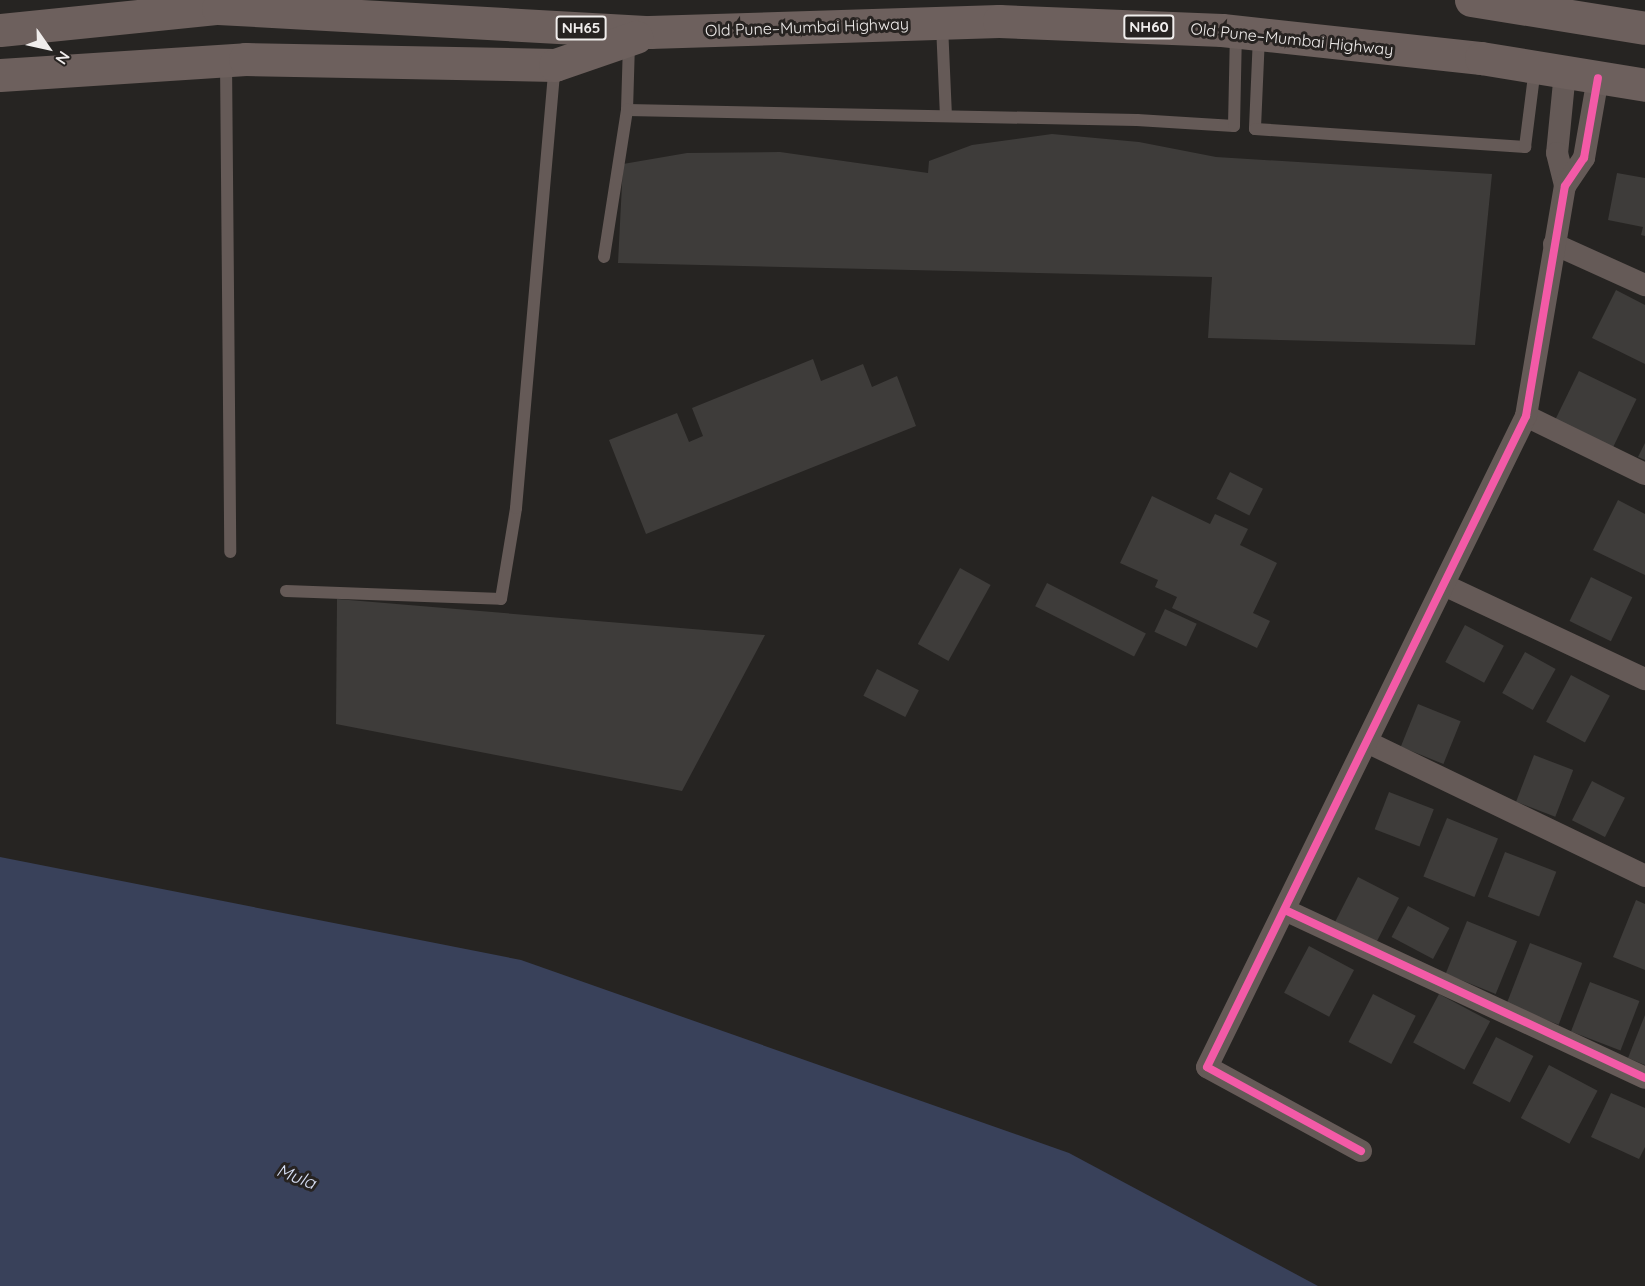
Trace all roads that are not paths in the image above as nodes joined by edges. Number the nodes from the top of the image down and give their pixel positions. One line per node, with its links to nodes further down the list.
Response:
1 (1471, 0): 3 (highway)
2 (942, 23): 5 (highway, Old Pune–Mumbai Highway / NH60); 6 (highway, Old Pune–Mumbai Highway / NH60); 14 (lane)
3 (1645, 28)
4 (0, 30): 6 (highway, NH65)
5 (1247, 35): 9 (highway, Old Pune–Mumbai Highway / NH60); 9 (lane); 14 (lane)
6 (639, 36): 8 (highway); 13 (lane)
7 (226, 60): 8 (highway); 10 (highway); 21 (lane)
8 (555, 65): 23 (lane)
9 (1550, 69): 11 (highway, Old Pune–Mumbai Highway / NH60); 15 (street)
10 (0, 75)
11 (1598, 78): 12 (highway, Old Pune–Mumbai Highway / NH60); 15 (street)
12 (1645, 86)
13 (627, 110): 14 (lane); 17 (lane)
14 (946, 117)
15 (1565, 186): 16 (street)
16 (1554, 244): 18 (street); 19 (street)
17 (604, 257)
18 (1645, 285)
19 (1526, 416): 20 (street); 22 (street)
20 (1645, 474)
21 (230, 552)
22 (1444, 585): 24 (street); 25 (street)
23 (286, 591)
24 (1645, 679)
25 (1367, 742): 26 (street); 27 (street)
26 (1645, 876)
27 (1285, 910): 28 (street); 29 (street)
28 (1645, 1078)
29 (1361, 1151)

